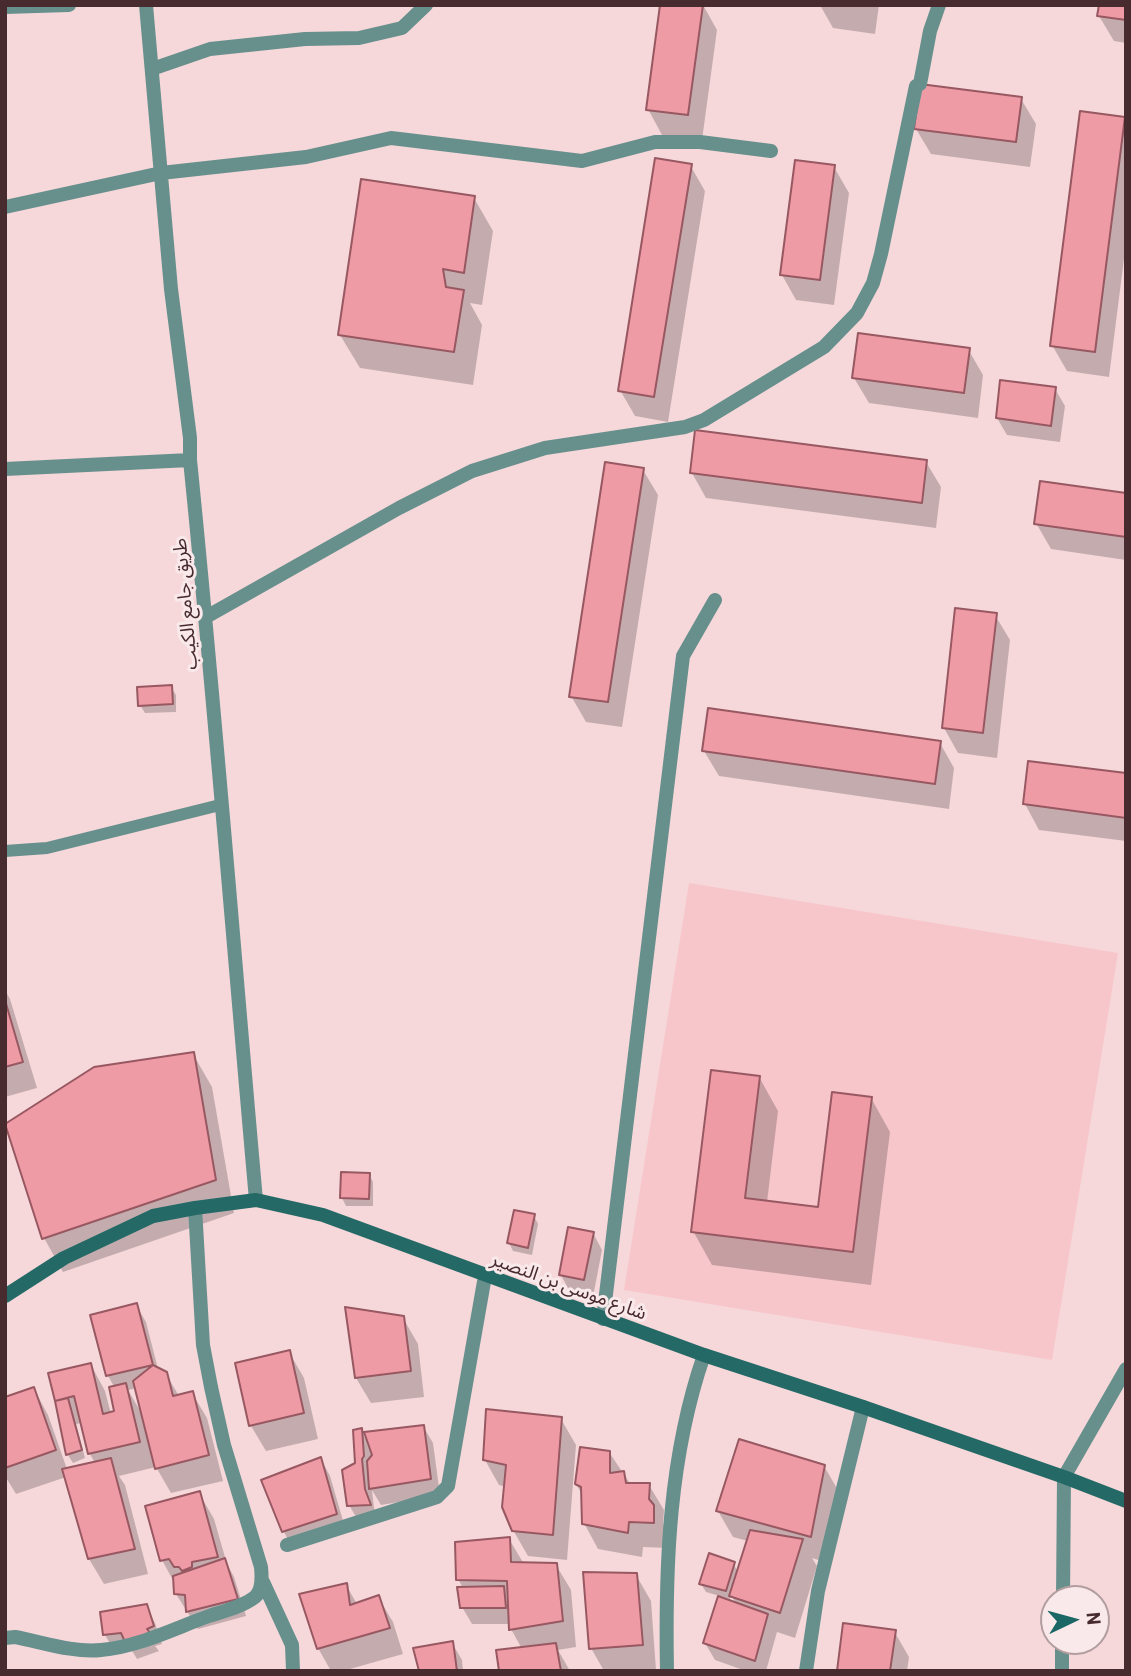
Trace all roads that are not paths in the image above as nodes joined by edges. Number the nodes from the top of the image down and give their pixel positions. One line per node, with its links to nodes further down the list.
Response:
1 (69, 5): 5 (street)
2 (146, 5): 6 (street, طريق جامع الكيب)
3 (426, 5): 6 (street)
4 (939, 5): 13 (street)
5 (5, 7)
6 (152, 69): 8 (street, طريق جامع الكيب)
7 (771, 151): 8 (street)
8 (161, 173): 9 (street); 10 (street, طريق جامع الكيب)
9 (5, 207)
10 (190, 460): 11 (street); 13 (street, طريق جامع الكيب)
11 (5, 469)
12 (715, 600): 20 (street)
13 (206, 617): 14 (street, طريق جامع الكيب)
14 (220, 805): 15 (lane); 16 (street, طريق جامع الكيب)
15 (5, 851)
16 (256, 1200): 17 (street, شارع موسى بن النصير); 18 (street, شارع موسى بن النصير)
17 (195, 1208): 19 (street, شارع موسى بن النصير); 27 (street)
18 (485, 1276): 20 (street, شارع موسى بن النصير); 26 (street)
19 (5, 1296)
20 (603, 1319): 21 (street, شارع موسى بن النصير)
21 (704, 1355): 23 (street, شارع موسى بن النصير); 31 (street)
22 (1126, 1370): 24 (street)
23 (863, 1407): 24 (street, شارع موسى بن النصير); 32 (street)
24 (1064, 1477): 25 (street, شارع موسى بن النصير); 28 (street)
25 (1126, 1501)
26 (287, 1545)
27 (263, 1582): 29 (street); 30 (street)
28 (1063, 1585)
29 (5, 1638)
30 (293, 1671)
31 (667, 1671)
32 (806, 1671)

